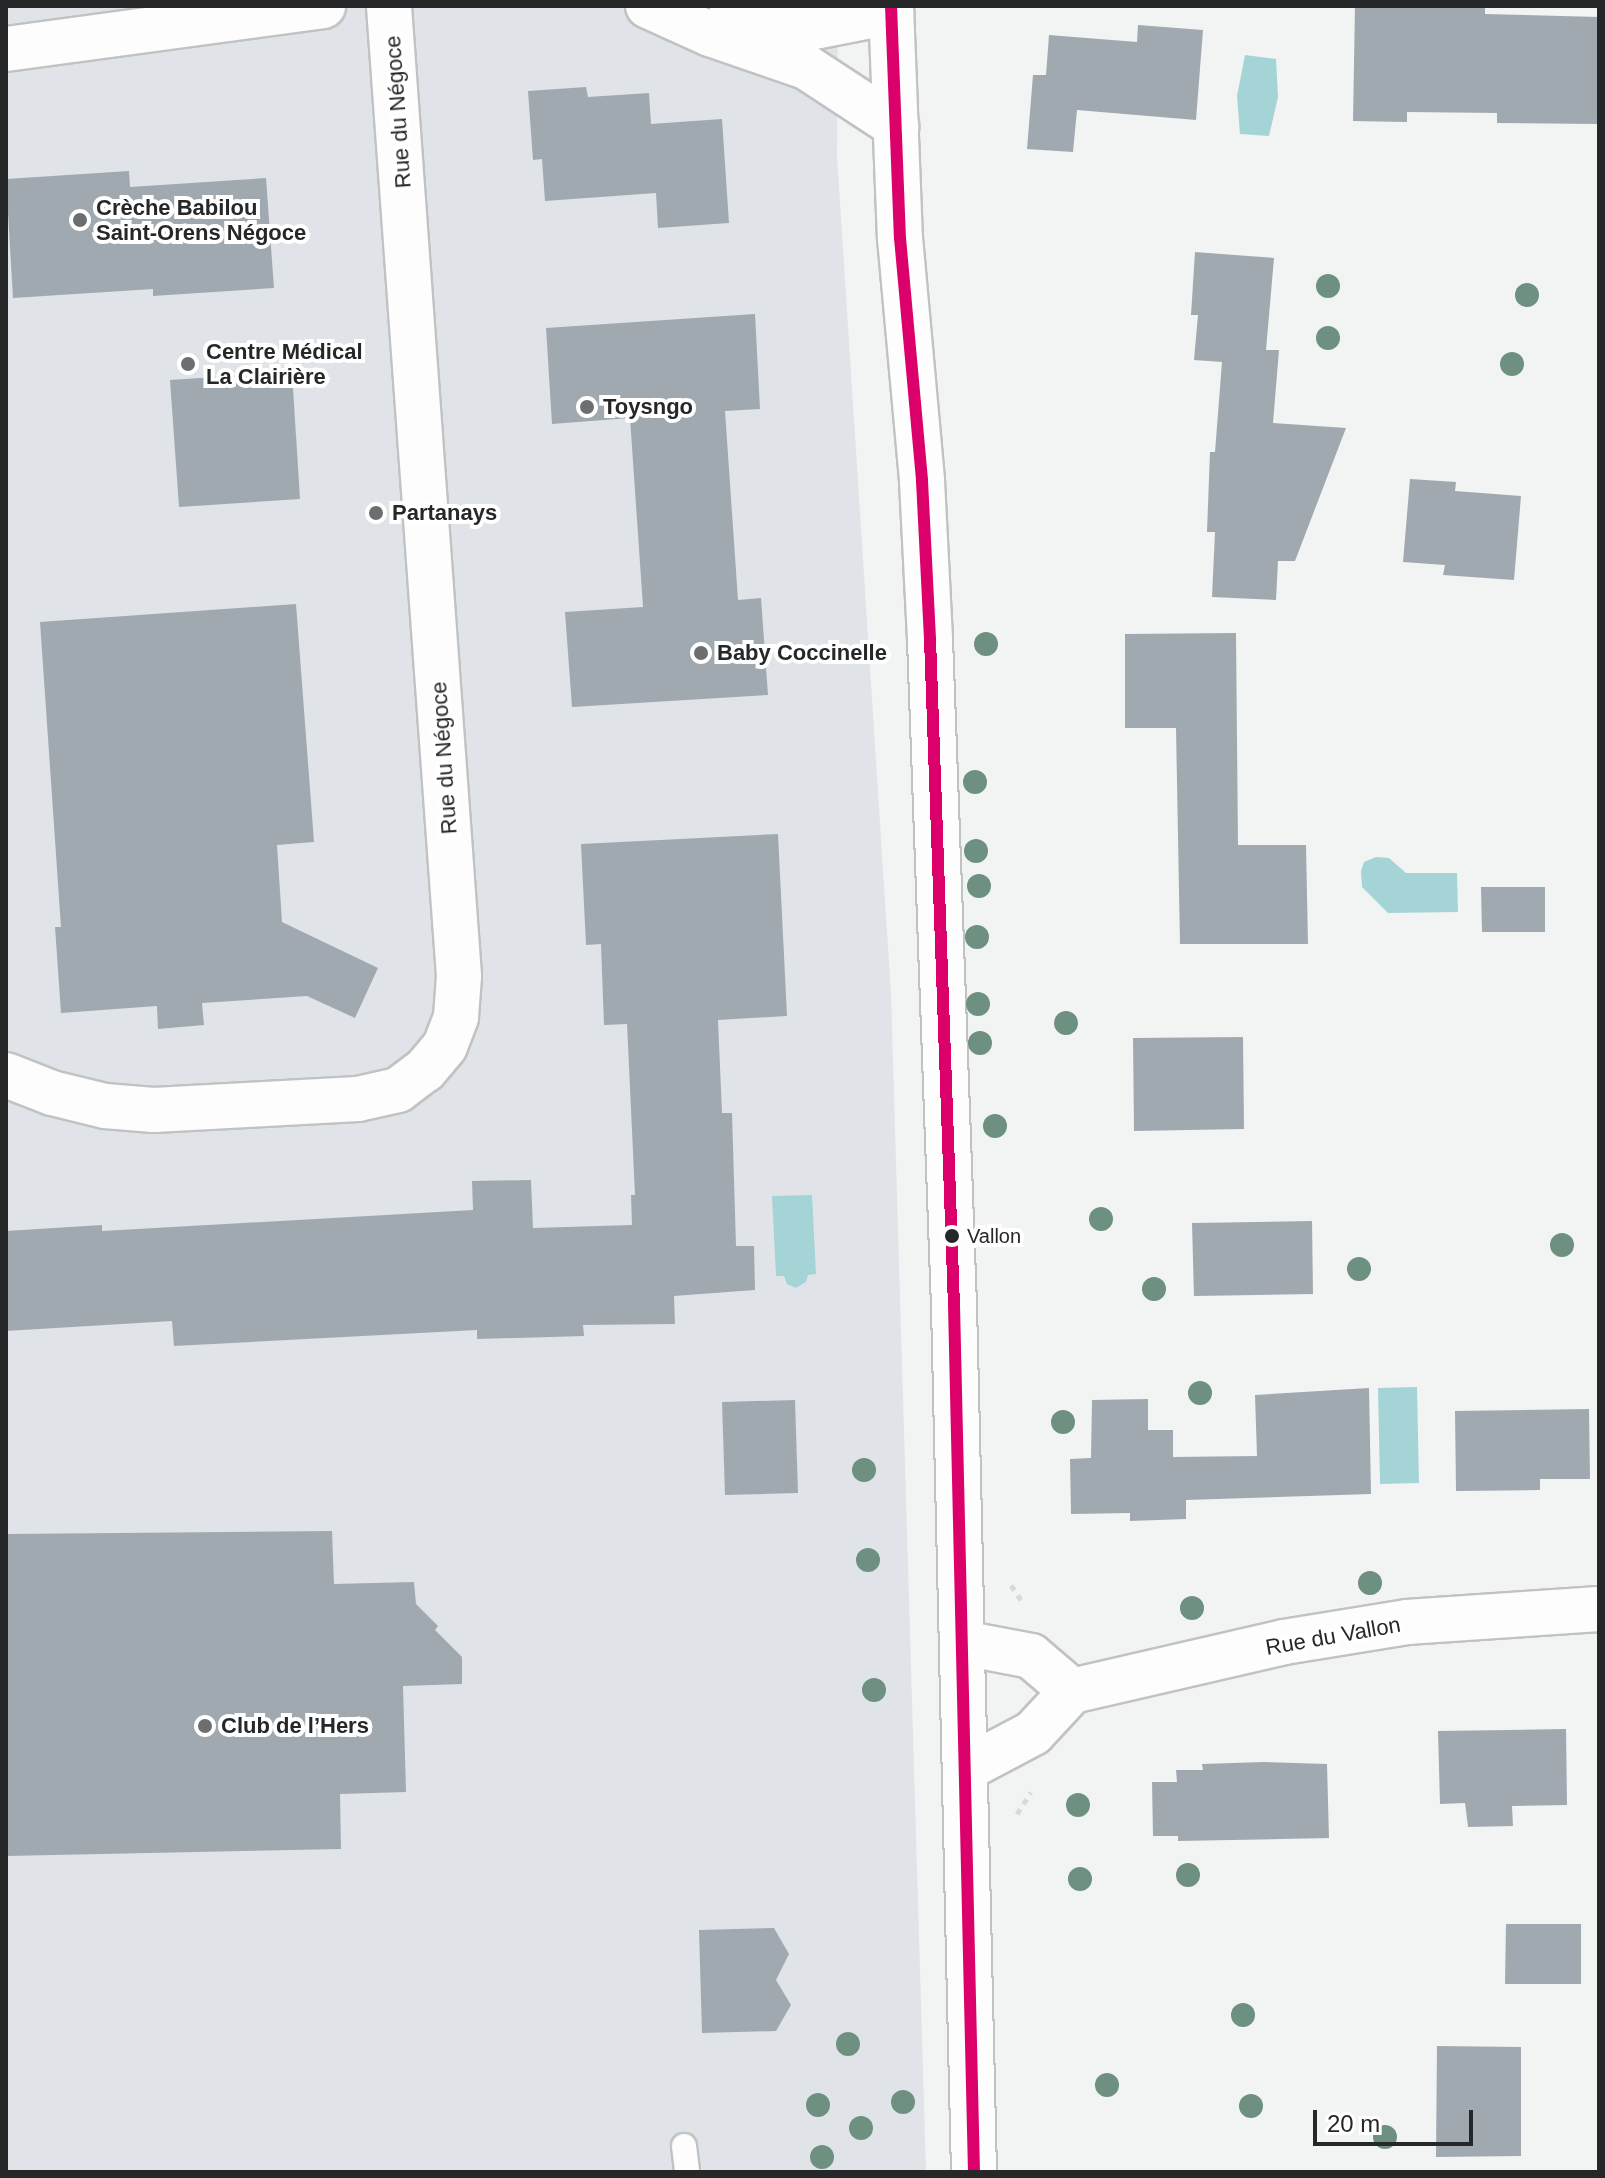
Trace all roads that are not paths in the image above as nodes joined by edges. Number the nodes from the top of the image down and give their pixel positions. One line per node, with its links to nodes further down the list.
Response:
1 (323, 6): 6 (street)
2 (389, 6): 8 (street, Rue du Négoce)
3 (648, 6): 7 (street)
4 (685, 6): 5 (street)
5 (891, 9): 7 (street)
6 (6, 49)
7 (896, 126): 10 (street)
8 (6, 1075)
9 (1599, 1609): 11 (street, Rue du Vallon)
10 (963, 1643): 11 (street); 12 (street)
11 (1072, 1691): 12 (street)
12 (965, 1769): 15 (street)
13 (684, 2146): 14 (lane)
14 (687, 2172)
15 (974, 2172)

